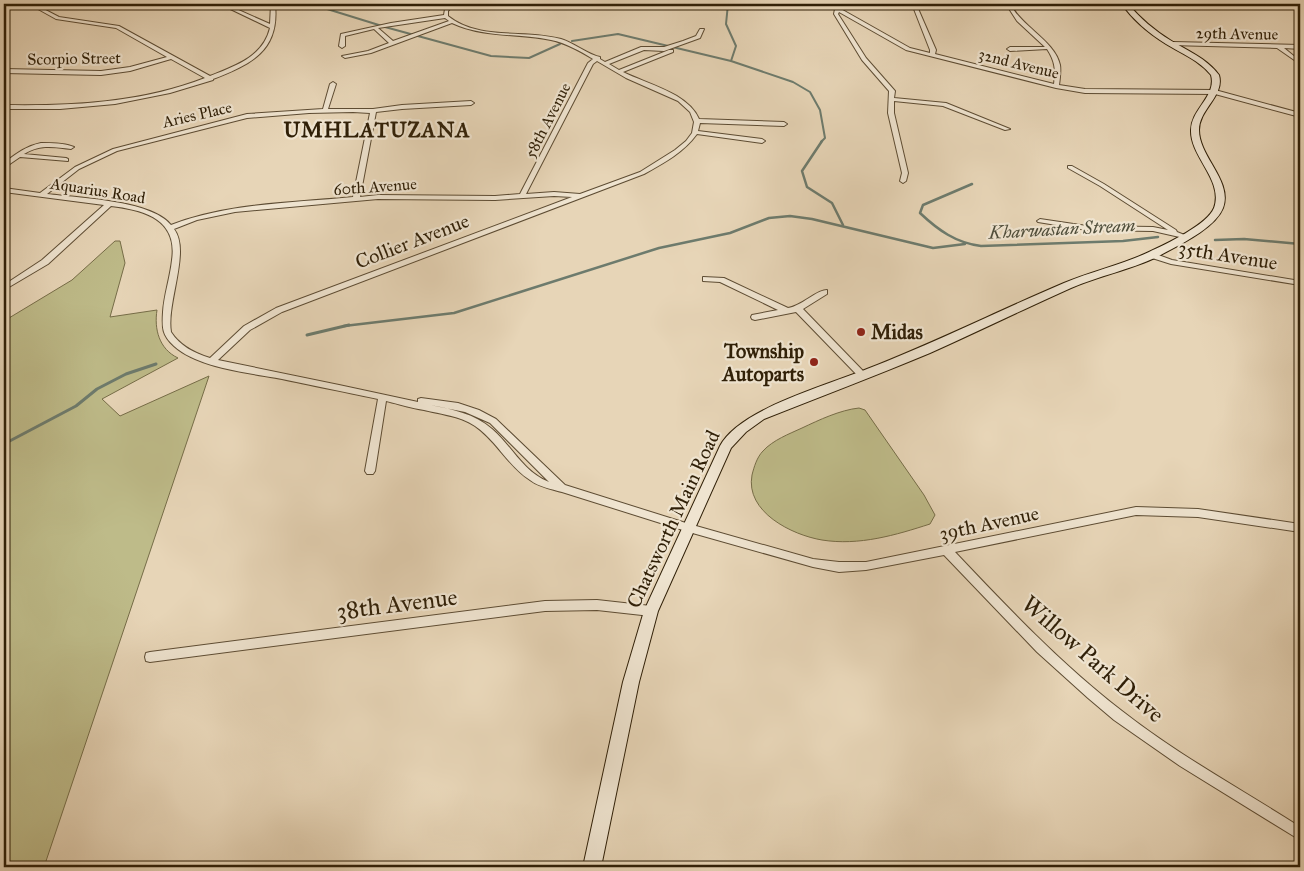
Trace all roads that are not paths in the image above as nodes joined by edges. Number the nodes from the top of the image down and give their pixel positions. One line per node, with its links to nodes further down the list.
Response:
1 (31, 4): 28 (street)
2 (222, 4): 13 (street)
3 (273, 4): 13 (street)
4 (830, 4): 10 (street, 32nd Avenue)
5 (914, 4): 26 (street)
6 (1008, 4): 24 (street)
7 (1125, 4): 18 (street)
8 (450, 6): 9 (street); 11 (street)
9 (376, 7)
10 (837, 9): 26 (street, 32nd Avenue); 38 (street)
11 (446, 16): 12 (street); 14 (street)
12 (451, 22): 16 (street); 29 (street)
13 (272, 27): 34 (street)
14 (376, 29): 16 (street); 19 (street)
15 (702, 30): 23 (street)
16 (391, 42): 27 (street)
17 (700, 42): 23 (street)
18 (1173, 44): 20 (street, 29th Avenue); 37 (street)
19 (342, 46)
20 (1279, 47): 21 (street, 29th Avenue); 31 (street)
21 (1300, 47)
22 (668, 48): 23 (street); 30 (street)
23 (677, 48): 33 (street)
24 (1047, 48): 25 (street); 36 (street)
25 (1010, 49)
26 (932, 55): 36 (street, 32nd Avenue)
27 (345, 56)
28 (172, 57): 32 (street, Scorpio Street); 34 (street)
29 (598, 58): 30 (street); 57 (street, 58th Avenue)
30 (606, 63): 33 (street)
31 (1300, 63)
32 (4, 71)
33 (619, 72): 44 (street)
34 (211, 79): 40 (street)
35 (333, 84): 41 (street)
36 (1056, 86): 37 (street, 32nd Avenue)
37 (1215, 92): 43 (street); 63 (street, Chatsworth Main Road)
38 (892, 99): 46 (street); 54 (street)
39 (471, 104): 42 (street, Aries Place)
40 (4, 107)
41 (325, 111): 42 (street, Aries Place); 56 (street, Aries Place)
42 (373, 112): 59 (street)
43 (1300, 116)
44 (697, 121): 45 (street); 47 (street)
45 (784, 124)
46 (1007, 128)
47 (696, 132): 48 (street); 58 (street, Collier Avenue)
48 (762, 141)
49 (71, 147): 50 (street)
50 (18, 155): 51 (street); 52 (street)
51 (66, 160)
52 (4, 166)
53 (1070, 167): 63 (street)
54 (902, 181)
55 (4, 190): 56 (street, Aquarius Road)
56 (42, 194): 60 (street, Aquarius Road)
57 (522, 196): 58 (street, 60th Avenue); 59 (street, 60th Avenue)
58 (582, 196): 72 (street, Collier Avenue)
59 (356, 200): 62 (street, 60th Avenue)
60 (110, 203): 62 (street, Aquarius Road); 67 (street)
61 (1040, 221): 63 (street)
62 (172, 227): 72 (street)
63 (1181, 235): 64 (street, Chatsworth Main Road)
64 (1151, 255): 66 (street, 35th Avenue); 73 (street, Chatsworth Main Road)
65 (706, 279): 70 (street)
66 (1300, 283)
67 (4, 288)
68 (824, 292): 69 (street)
69 (798, 309): 70 (street); 73 (street)
70 (787, 311): 71 (street)
71 (755, 317)
72 (211, 362): 74 (street)
73 (862, 375): 80 (street, Chatsworth Main Road)
74 (382, 397): 75 (street); 78 (street)
75 (401, 400): 76 (street); 77 (street)
76 (469, 408): 77 (street); 79 (street)
77 (462, 416): 79 (street)
78 (370, 471)
79 (562, 488): 80 (street)
80 (689, 528): 82 (street, 39th Avenue); 83 (street, Chatsworth Main Road)
81 (1300, 528): 82 (street, 39th Avenue)
82 (946, 550): 85 (street, Willow Park Drive)
83 (651, 611): 84 (street, 38th Avenue); 86 (street, Chatsworth Main Road)
84 (150, 657)
85 (1300, 834)
86 (592, 867)

